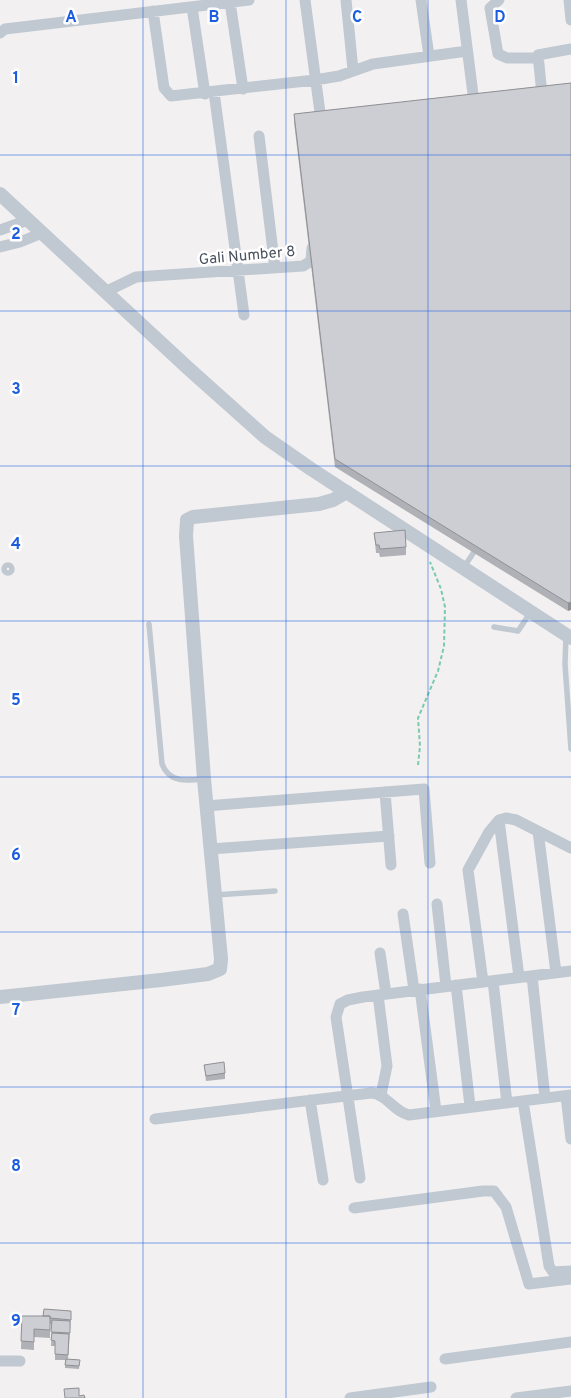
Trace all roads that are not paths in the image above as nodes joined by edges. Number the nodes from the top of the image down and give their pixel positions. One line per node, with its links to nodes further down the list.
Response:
1 (249, 0): 8 (street)
2 (305, 0): 18 (street)
3 (346, 0): 17 (street)
4 (421, 0): 15 (street)
5 (461, 0): 14 (street)
6 (499, 0): 16 (street)
7 (568, 0): 11 (street)
8 (230, 2): 9 (street); 19 (street)
9 (192, 7): 10 (street); 21 (street)
10 (153, 11): 12 (street); 21 (street)
11 (571, 20)
12 (0, 33)
13 (571, 49): 16 (street)
14 (467, 51): 15 (street); 22 (street)
15 (429, 56): 17 (street)
16 (537, 56): 20 (street)
17 (353, 70): 18 (street)
18 (316, 80): 19 (street); 23 (street)
19 (242, 89): 21 (street)
20 (555, 92)
21 (210, 93): 32 (street)
22 (474, 102)
23 (320, 120)
24 (259, 136): 31 (street)
25 (0, 194): 26 (street)
26 (28, 220): 27 (street); 28 (street)
27 (0, 230)
28 (42, 233): 30 (street); 33 (street)
29 (311, 238): 31 (street, Gali Number 8)
30 (0, 247)
31 (275, 268): 32 (street, Gali Number 8)
32 (238, 271): 33 (street, Gali Number 8); 34 (street)
33 (105, 292): 35 (street)
34 (244, 315)
35 (347, 492): 37 (street); 43 (street)
36 (480, 543): 37 (lane)
37 (464, 567): 38 (street)
38 (531, 611): 40 (lane); 41 (street)
39 (149, 624): 43 (lane)
40 (494, 627)
41 (569, 636): 42 (lane)
42 (571, 749)
43 (204, 779): 45 (street)
44 (385, 792): 45 (street); 48 (street); 51 (street)
45 (206, 806): 50 (street)
46 (499, 820): 47 (street); 61 (street); 62 (street)
47 (538, 831): 49 (street); 59 (street)
48 (388, 836): 50 (street); 52 (street)
49 (571, 848)
50 (210, 850): 54 (street)
51 (430, 863)
52 (391, 865)
53 (275, 891): 54 (lane)
54 (215, 895): 66 (street)
55 (437, 904): 63 (street)
56 (403, 914): 64 (street)
57 (380, 953): 65 (street)
58 (571, 971): 59 (street)
59 (556, 973): 60 (street)
60 (532, 976): 61 (street); 70 (street)
61 (520, 978): 62 (street)
62 (488, 982): 63 (street); 73 (street)
63 (451, 986): 64 (street); 74 (street)
64 (417, 989): 65 (street); 75 (street)
65 (382, 994): 67 (street); 68 (street)
66 (0, 997)
67 (348, 1096): 68 (street); 71 (street); 78 (street)
68 (381, 1096): 75 (street)
69 (568, 1096): 70 (street); 77 (street)
70 (545, 1098): 72 (street)
71 (310, 1100): 76 (street); 79 (street)
72 (523, 1101): 73 (street); 81 (street)
73 (507, 1103): 74 (street)
74 (470, 1106): 75 (street)
75 (436, 1111)
76 (155, 1119)
77 (571, 1139)
78 (360, 1178)
79 (323, 1180)
80 (354, 1208): 82 (street)
81 (571, 1271)
82 (571, 1279)
83 (571, 1342): 84 (street)
84 (445, 1359)
85 (0, 1361): 86 (street)
86 (20, 1361)
87 (432, 1387): 89 (street)
88 (571, 1391): 90 (street)
89 (350, 1398)
90 (516, 1398)

